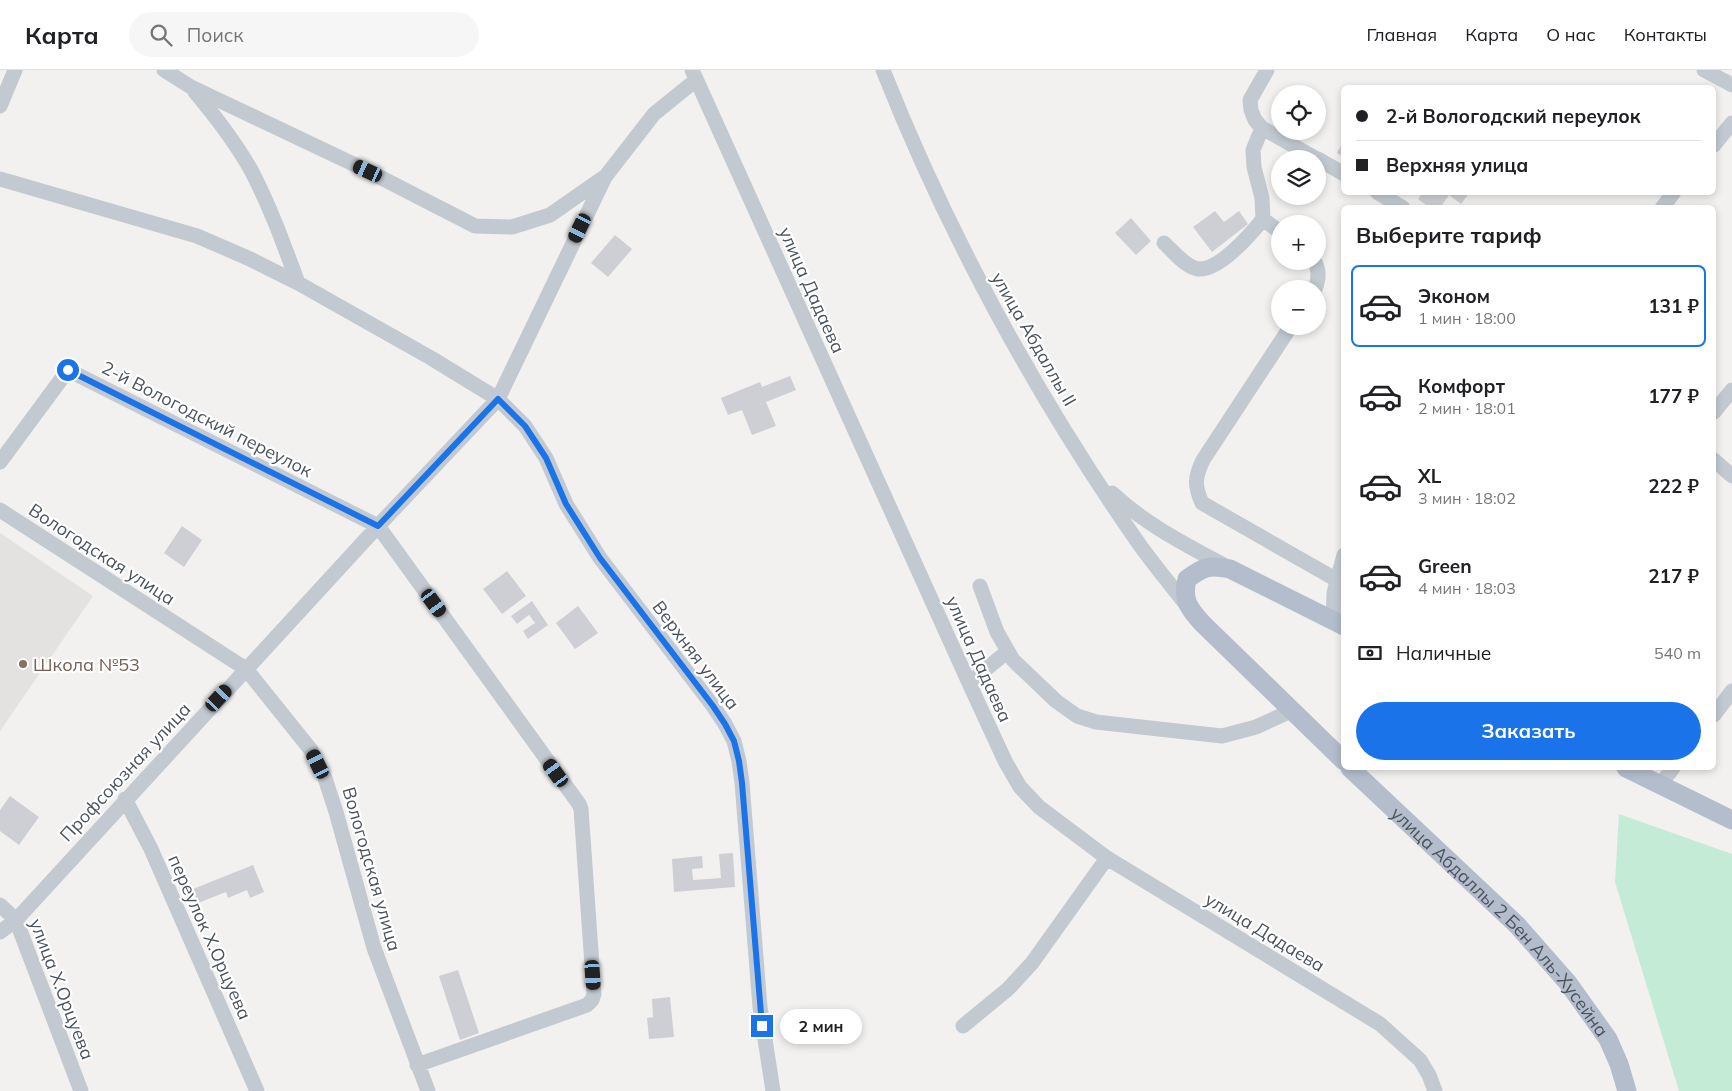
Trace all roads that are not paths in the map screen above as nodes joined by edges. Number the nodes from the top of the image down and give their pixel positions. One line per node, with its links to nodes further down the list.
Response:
1 (15, 70): 9 (street)
2 (164, 70): 8 (street)
3 (883, 70): 31 (street, улица Абдаллы II)
4 (1267, 70): 11 (street)
5 (1704, 70): 7 (street)
6 (694, 75): 16 (street); 42 (street, улица Дадаева)
7 (1732, 85)
8 (191, 87): 16 (street); 23 (street)
9 (0, 106)
10 (1732, 123): 12 (street)
11 (1262, 128): 13 (street); 20 (street)
12 (1716, 143)
13 (1301, 150)
14 (1326, 164): 15 (street)
15 (1341, 172)
16 (605, 177): 26 (street, Профсоюзная улица)
17 (0, 180): 23 (street, Верхняя улица)
18 (1382, 195): 19 (street)
19 (1398, 205)
20 (1263, 219): 21 (street); 22 (street)
21 (1271, 225)
22 (1164, 243)
23 (298, 283): 26 (street, Верхняя улица)
24 (1285, 335): 36 (street)
25 (1732, 390): 27 (street)
26 (498, 399): 33 (street, Профсоюзная улица); 62 (street, Верхняя улица)
27 (1716, 410)
28 (0, 462): 33 (street, 2-й Вологодский переулок)
29 (1716, 462): 30 (street)
30 (1732, 476)
31 (1094, 477): 35 (street); 38 (street, улица Абдаллы II)
32 (0, 510): 41 (street, Вологодская улица)
33 (378, 526): 41 (street, Профсоюзная улица); 58 (street)
34 (1341, 566): 36 (street)
35 (1230, 569): 38 (main road); 39 (main road)
36 (1337, 580): 39 (street)
37 (980, 586): 40 (street)
38 (1188, 607): 44 (main road)
39 (1338, 623)
40 (1008, 651): 42 (street); 44 (street)
41 (246, 669): 51 (street, Профсоюзная улица); 58 (street, Вологодская улица)
42 (969, 683): 53 (street, улица Дадаева)
43 (1732, 691): 45 (street)
44 (1291, 711): 46 (main road)
45 (1716, 712)
46 (1341, 758)
47 (1352, 770): 64 (main road, улица Абдаллы 2 Бен Аль-Хусейна)
48 (1630, 770): 50 (main road)
49 (1671, 770): 50 (street)
50 (1660, 785): 52 (main road)
51 (125, 799): 55 (street, Профсоюзная улица); 60 (street, переулок Х.Орцуева)
52 (1732, 820)
53 (1107, 858): 57 (street); 63 (street, улица Дадаева)
54 (0, 905): 55 (street, улица Х.Орцуева)
55 (16, 920): 56 (street, Профсоюзная улица); 59 (street, улица Х.Орцуева)
56 (0, 932)
57 (963, 1026)
58 (418, 1065): 61 (street, Вологодская улица)
59 (81, 1091)
60 (257, 1091)
61 (428, 1091)
62 (773, 1091)
63 (1435, 1091)
64 (1627, 1091)

